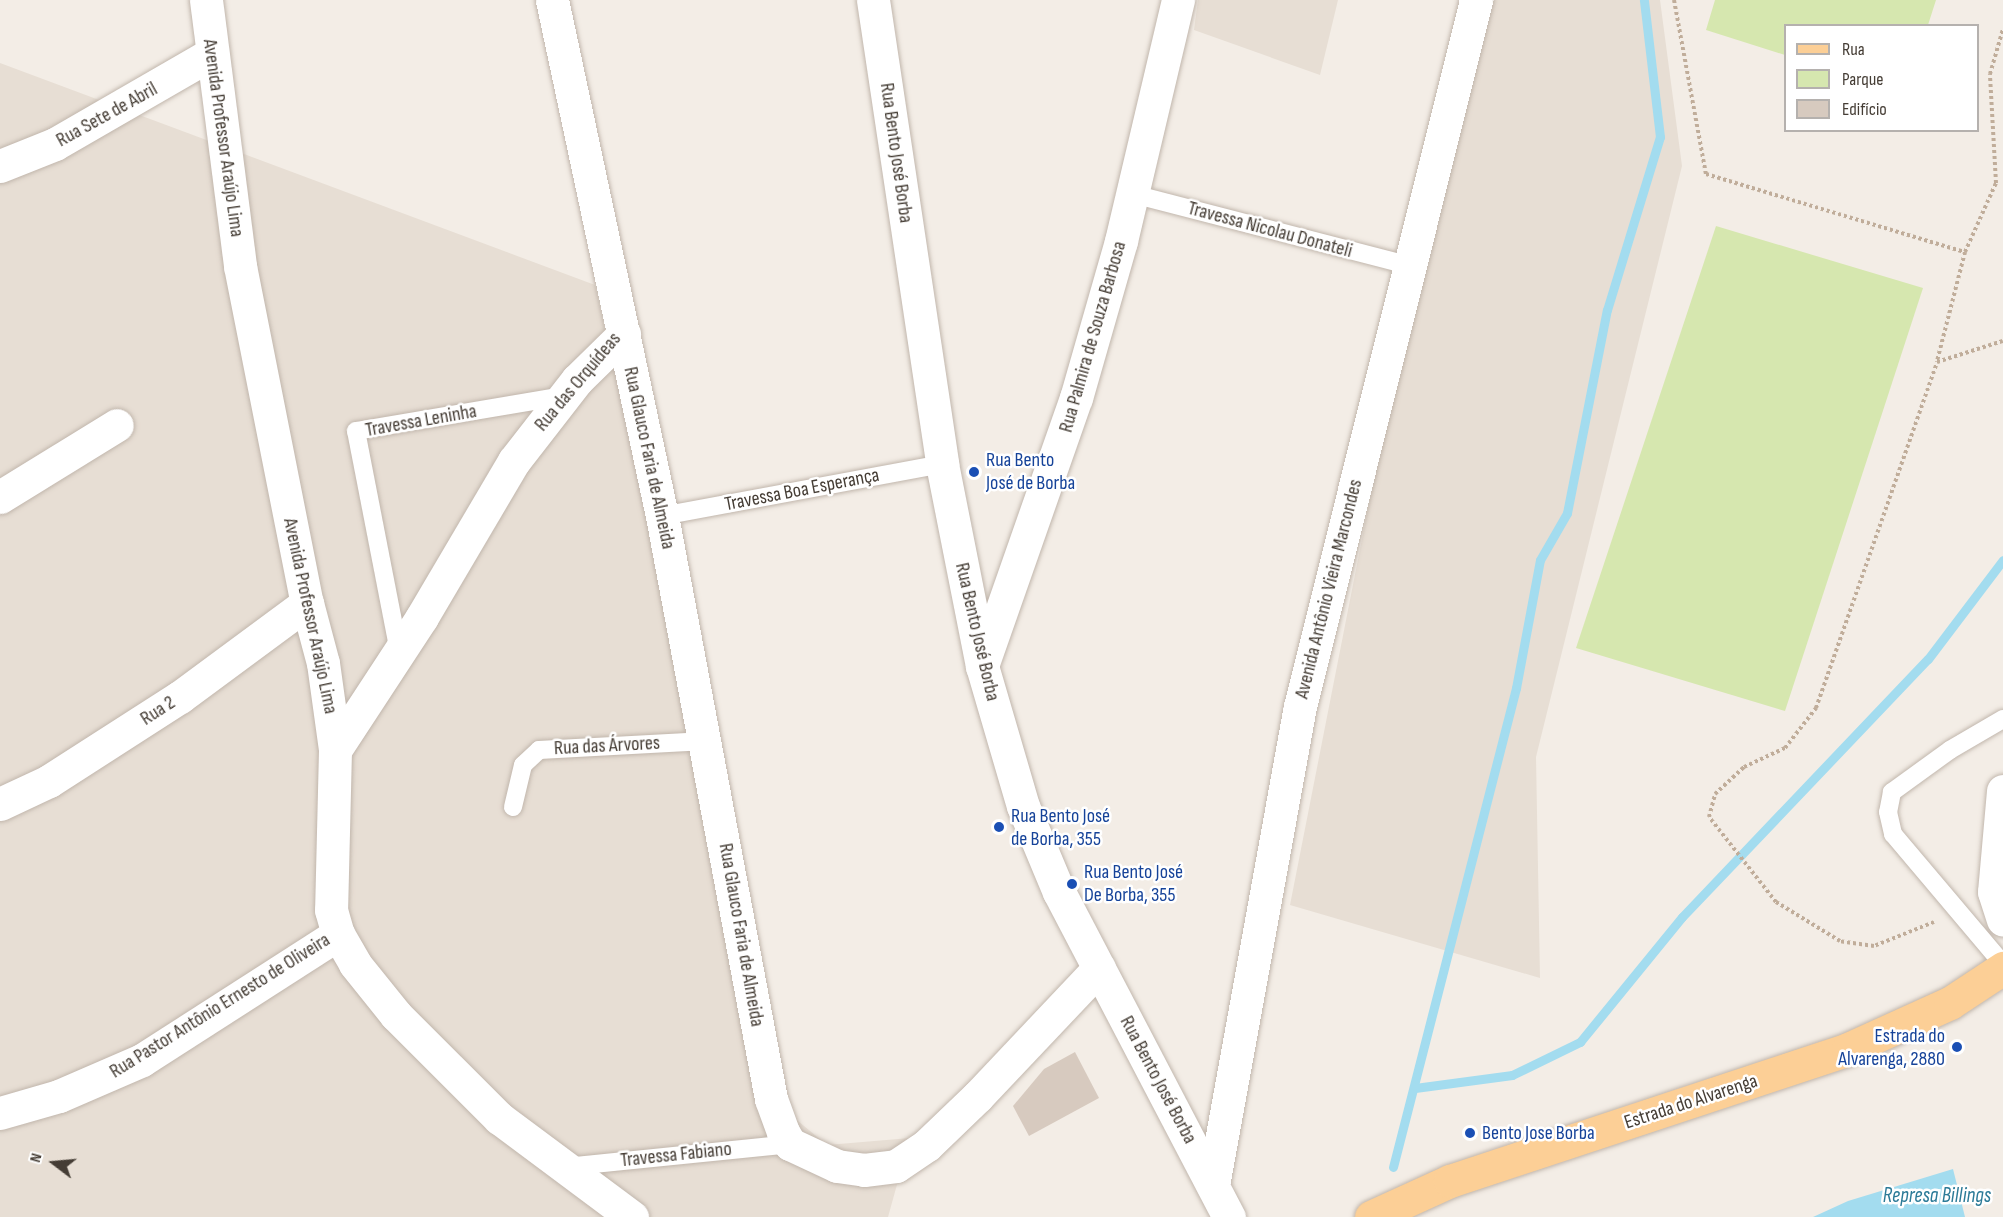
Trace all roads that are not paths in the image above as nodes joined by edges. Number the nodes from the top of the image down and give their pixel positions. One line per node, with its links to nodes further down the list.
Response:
1 (552, 0): 10 (street, Rua das Orquídeas)
2 (873, 0): 13 (street, Rua Bento José Borba)
3 (1178, 0): 8 (street, Rua Palmira de Souza Barbosa)
4 (1476, 0): 9 (street, Avenida Antônio Vieira Marcondes)
5 (208, 1): 6 (street, Avenida Professor Araújo Lima)
6 (210, 55): 7 (street, Rua Sete de Abril); 16 (street, Avenida Professor Araújo Lima)
7 (0, 166)
8 (1133, 194): 9 (lane, Travessa Nicolau Donateli); 18 (street, Rua Palmira de Souza Barbosa)
9 (1408, 266): 32 (street, Avenida Antônio Vieira Marcondes)
10 (624, 334): 11 (street, Rua das Orquídeas); 15 (street, Rua Glauco Faria de Almeida)
11 (564, 396): 17 (street, Rua das Orquídeas); 17 (lane, Travessa Leninha)
12 (117, 425): 14 (street)
13 (942, 464): 15 (lane, Travessa Boa Esperança); 18 (street, Rua Bento José Borba)
14 (0, 497)
15 (662, 516): 20 (street, Rua Glauco Faria de Almeida)
16 (307, 603): 21 (street, Avenida Professor Araújo Lima); 23 (street, Rua 2)
17 (399, 652): 21 (street, Rua das Orquídeas)
18 (982, 666): 28 (street, Rua Bento José Borba)
19 (2003, 719): 27 (lane)
20 (706, 741): 24 (lane, Rua das Árvores); 30 (street, Rua Glauco Faria de Almeida)
21 (335, 750): 26 (street, Avenida Professor Araújo Lima)
22 (2003, 791): 25 (street)
23 (0, 804)
24 (513, 807)
25 (2003, 920)
26 (338, 934): 29 (street, Rua Pastor Antônio Ernesto de Oliveira); 31 (street, Avenida Professor Araújo Lima)
27 (2003, 966): 35 (main road, Estrada do Alvarenga)
28 (1099, 968): 30 (street); 32 (street, Rua Bento José Borba)
29 (0, 1113)
30 (790, 1144): 31 (lane, Travessa Fabiano)
31 (562, 1167): 33 (street, Avenida Professor Araújo Lima)
32 (1213, 1185): 34 (street, Rua Bento José Borba)
33 (632, 1217)
34 (1229, 1217)
35 (1371, 1217)

